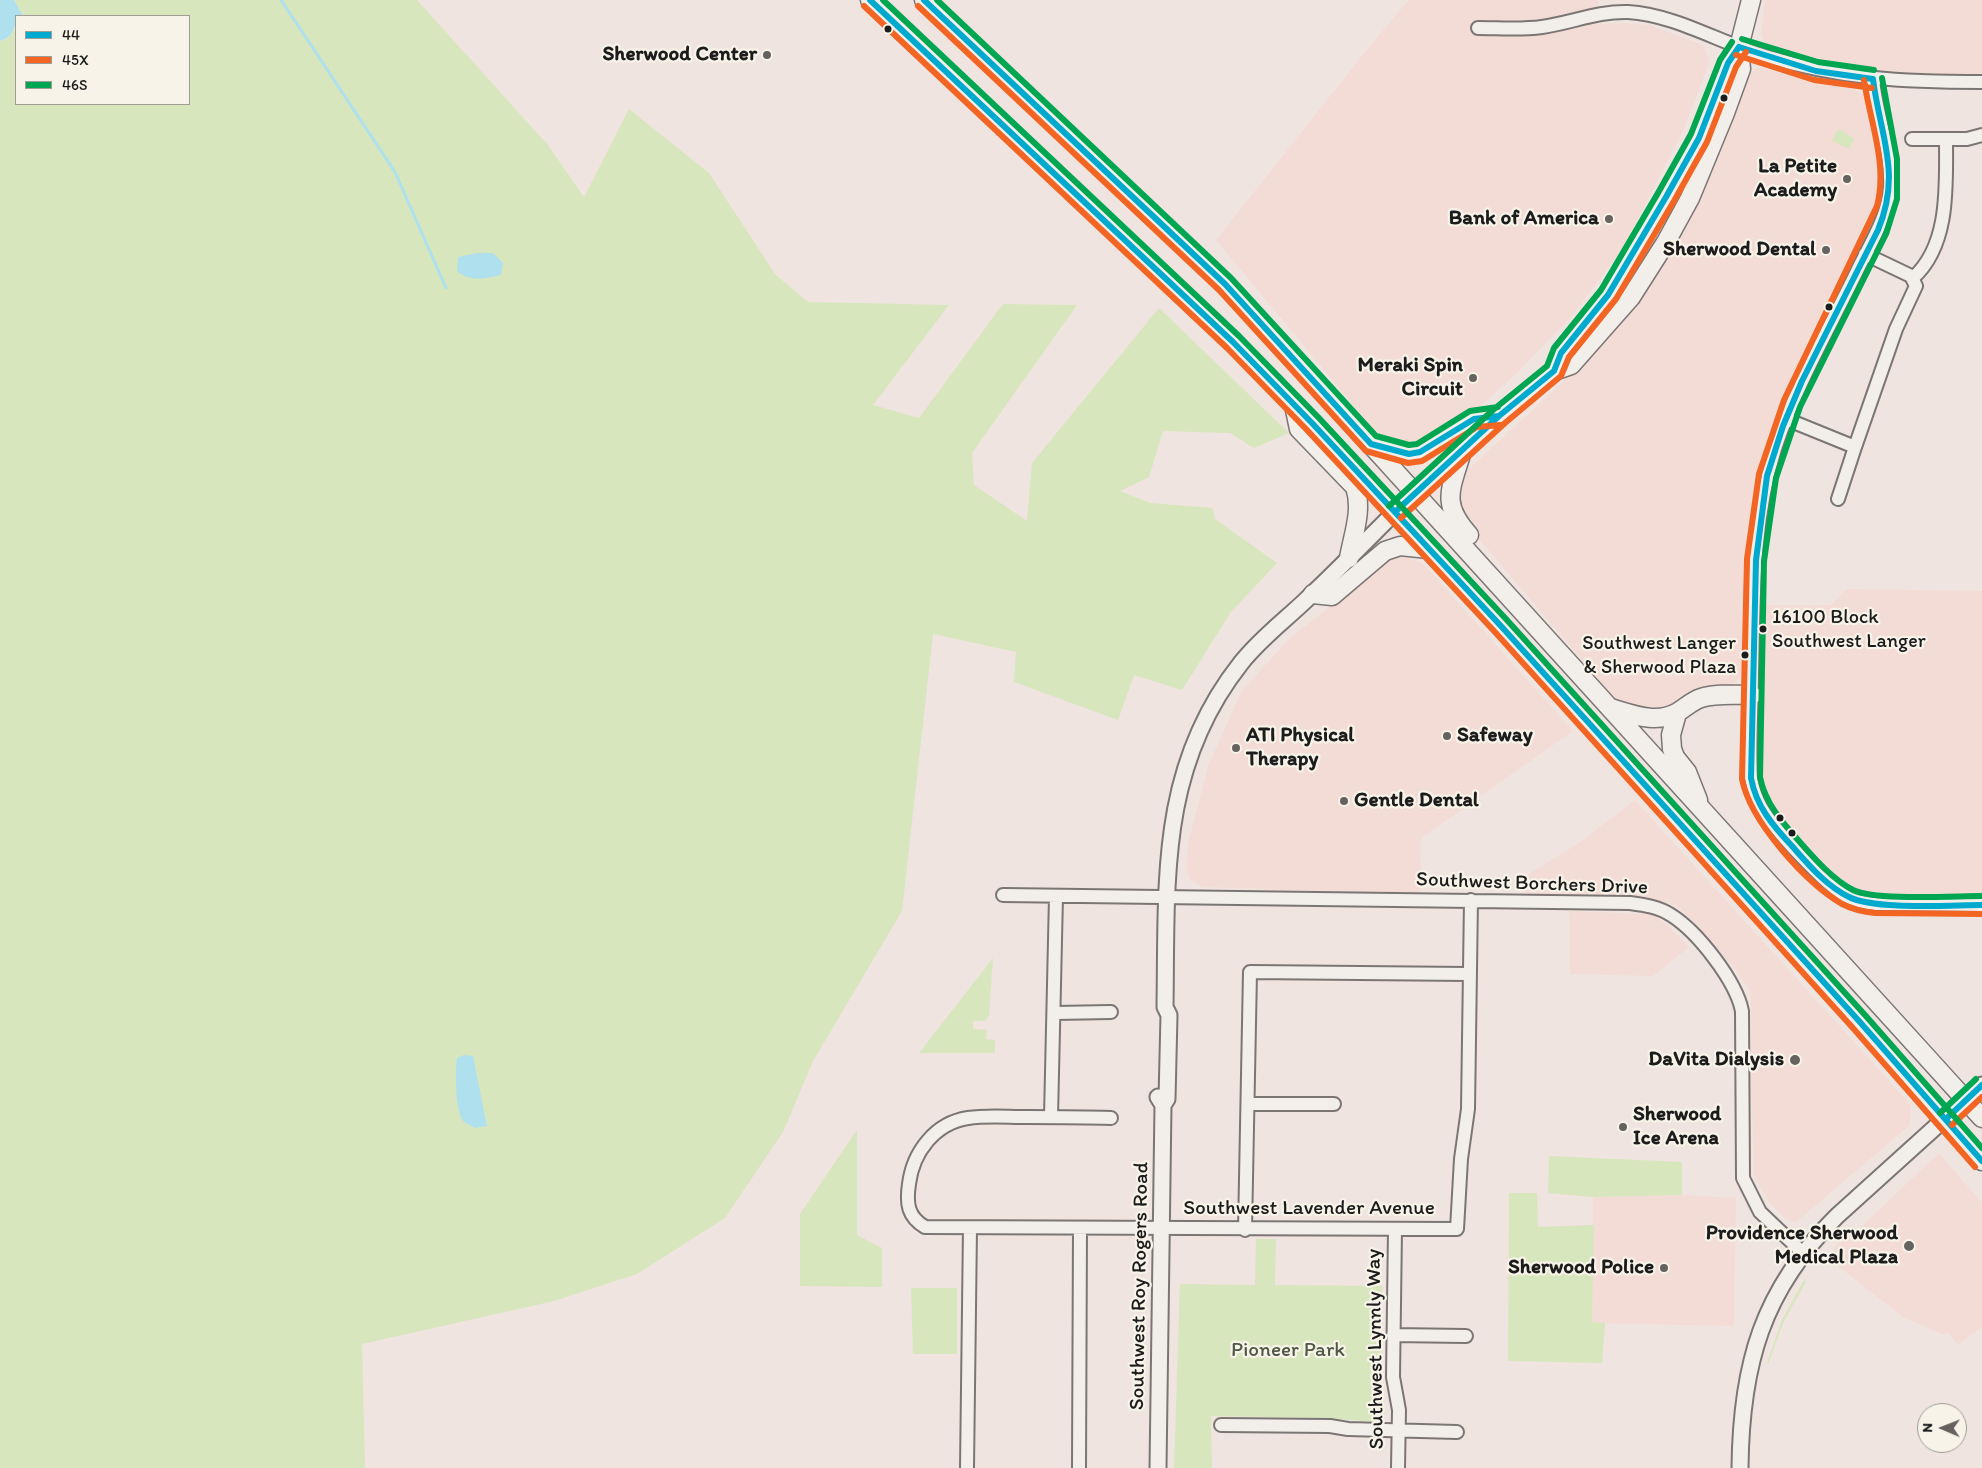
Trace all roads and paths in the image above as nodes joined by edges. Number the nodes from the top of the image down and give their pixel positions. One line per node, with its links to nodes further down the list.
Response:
1 (870, 0): 16 (highway)
2 (924, 0): 19 (highway)
3 (1751, 0): 5 (highway)
4 (1478, 28): 5 (street)
5 (1739, 48): 6 (street); 11 (highway); 14 (highway)
6 (1873, 79): 7 (street); 12 (street)
7 (1982, 82)
8 (1982, 136): 10 (street)
9 (1912, 139): 10 (street)
10 (1946, 140): 13 (street)
11 (1662, 204): 14 (highway); 15 (highway)
12 (1865, 254): 13 (street); 18 (street)
13 (1913, 278): 20 (street)
14 (1635, 290): 15 (highway)
15 (1554, 371): 17 (highway)
16 (1294, 404): 24 (highway); 26 (highway)
17 (1499, 416): 19 (highway); 21 (highway)
18 (1786, 419): 20 (street); 29 (street)
19 (1370, 444): 22 (highway)
20 (1855, 447): 23 (street)
21 (1462, 451): 22 (highway); 28 (highway)
22 (1416, 492): 24 (highway); 28 (highway)
23 (1838, 499)
24 (1395, 512): 25 (highway); 26 (main road, Southwest Roy Rogers Road)
25 (1429, 549): 27 (highway); 48 (highway)
26 (1349, 558): 27 (main road, Southwest Roy Rogers Road)
27 (1313, 594): 35 (main road, Southwest Roy Rogers Road)
28 (1521, 609): 30 (highway)
29 (1752, 695): 31 (highway); 37 (street)
30 (1610, 708): 31 (highway); 32 (highway)
31 (1677, 713): 32 (highway)
32 (1702, 809): 42 (highway)
33 (1003, 895): 34 (street, Southwest Borchers Drive)
34 (1056, 896): 35 (street, Southwest Borchers Drive); 40 (street)
35 (1167, 897): 36 (street, Southwest Borchers Drive); 52 (main road, Southwest Roy Rogers Road)
36 (1470, 900): 38 (street); 55 (street, Southwest Borchers Drive)
37 (1982, 906)
38 (1468, 974): 43 (street); 54 (street, Southwest Lavender Avenue)
39 (1111, 1012): 40 (street)
40 (1055, 1013): 45 (street)
41 (1982, 1085): 42 (main road)
42 (1965, 1100): 47 (highway); 48 (main road)
43 (1248, 1104): 44 (street); 53 (street)
44 (1334, 1104)
45 (1051, 1117): 46 (street); 50 (street, Southwest Lavender Avenue)
46 (1111, 1118)
47 (1982, 1118)
48 (1946, 1119): 49 (highway); 55 (main road)
49 (1982, 1161)
50 (970, 1228): 51 (street, Southwest Lavender Avenue); 61 (street)
51 (1080, 1229): 52 (street, Southwest Lavender Avenue); 62 (street)
52 (1162, 1229): 53 (street, Southwest Lavender Avenue); 63 (main road, Southwest Roy Rogers Road)
53 (1244, 1230): 54 (street, Southwest Lavender Avenue)
54 (1395, 1230): 56 (street, Southwest Lynnly Way)
55 (1803, 1253): 65 (main road)
56 (1393, 1336): 57 (street); 59 (street, Southwest Lynnly Way)
57 (1466, 1336)
58 (1221, 1425): 59 (street)
59 (1398, 1430): 60 (street); 64 (street, Southwest Lynnly Way)
60 (1457, 1432)
61 (967, 1468)
62 (1079, 1468)
63 (1158, 1468)
64 (1398, 1468)
65 (1740, 1468)

